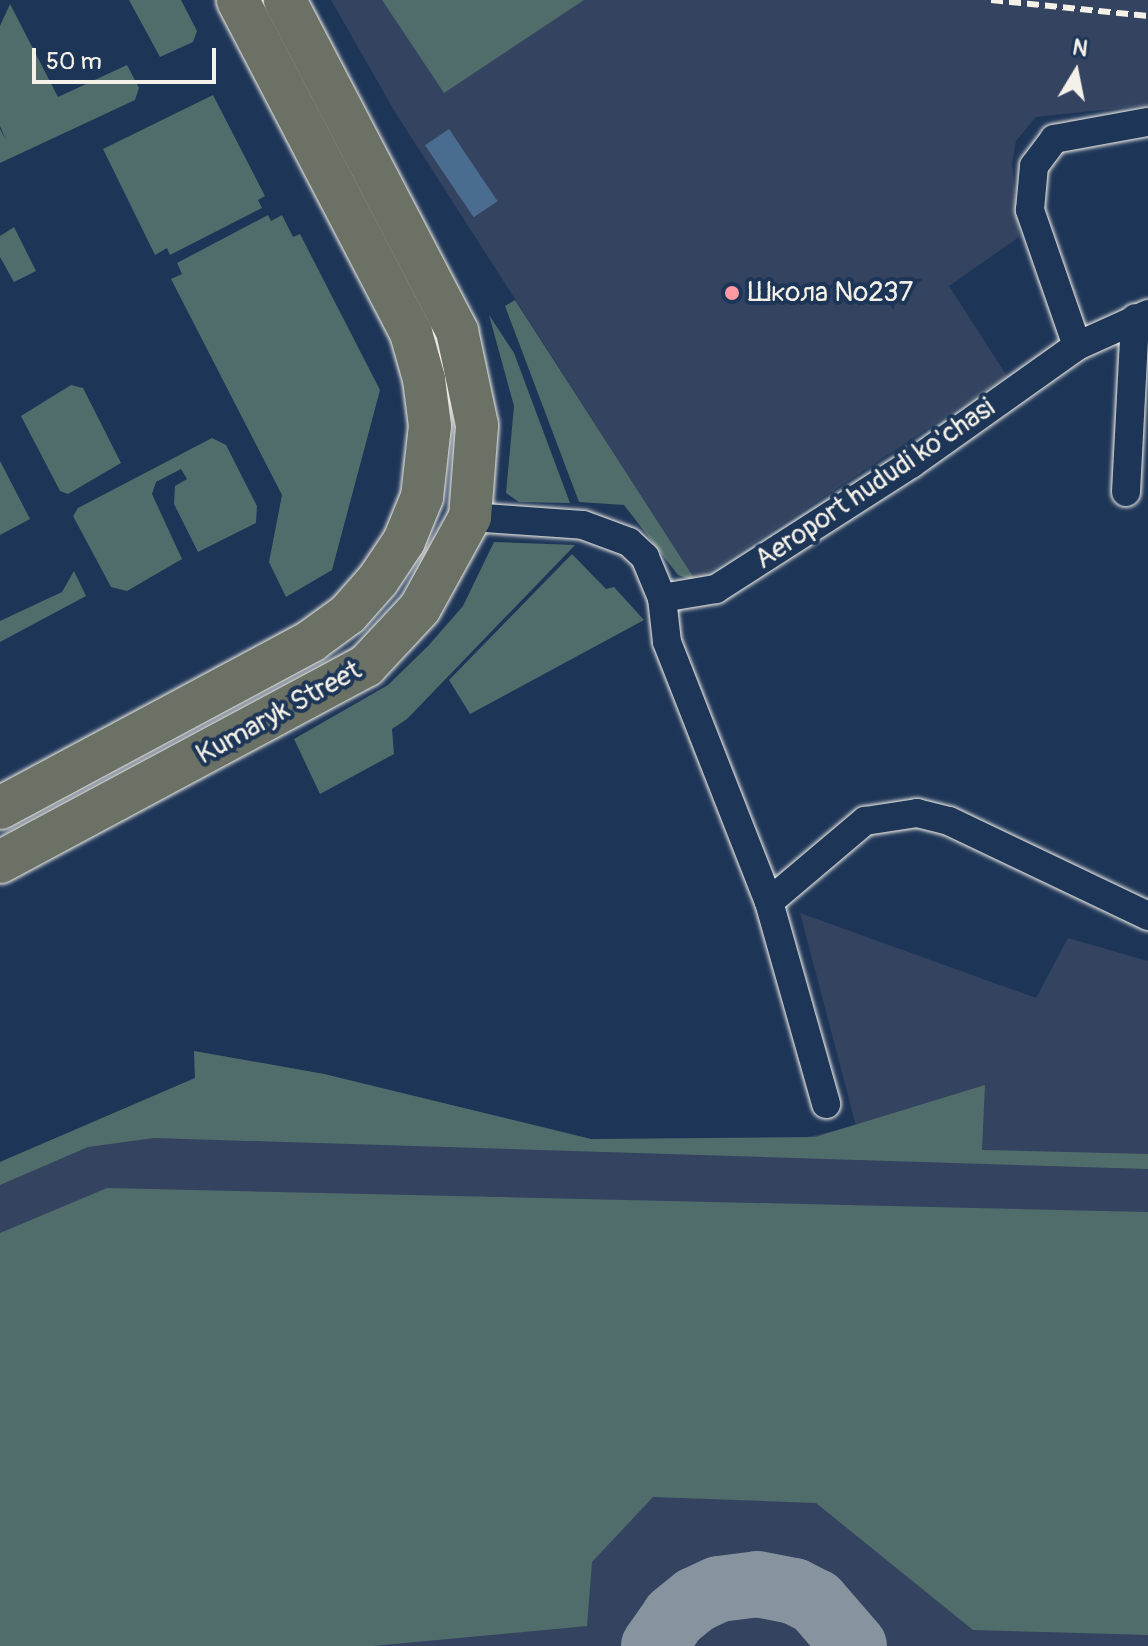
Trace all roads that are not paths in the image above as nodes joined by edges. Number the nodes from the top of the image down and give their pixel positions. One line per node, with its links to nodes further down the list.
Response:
1 (238, 0): 3 (main road, Kumaryk Street)
2 (294, 17): 3 (main road); 9 (main road, Kumaryk Street)
3 (266, 53): 11 (main road, Kumaryk Street)
4 (1148, 122): 6 (street)
5 (1142, 316): 6 (street, Aeroport hududi ko'chasi); 7 (street, Aeroport hududi ko'chasi)
6 (1077, 346): 10 (street, Aeroport hududi ko'chasi)
7 (1142, 383): 8 (street, Aeroport hududi ko'chasi)
8 (1126, 492)
9 (470, 517): 10 (street); 12 (main road, Kumaryk Street)
10 (662, 598): 13 (street)
11 (0, 808)
12 (0, 862)
13 (769, 902): 14 (street); 15 (street)
14 (1148, 916)
15 (826, 1104)

